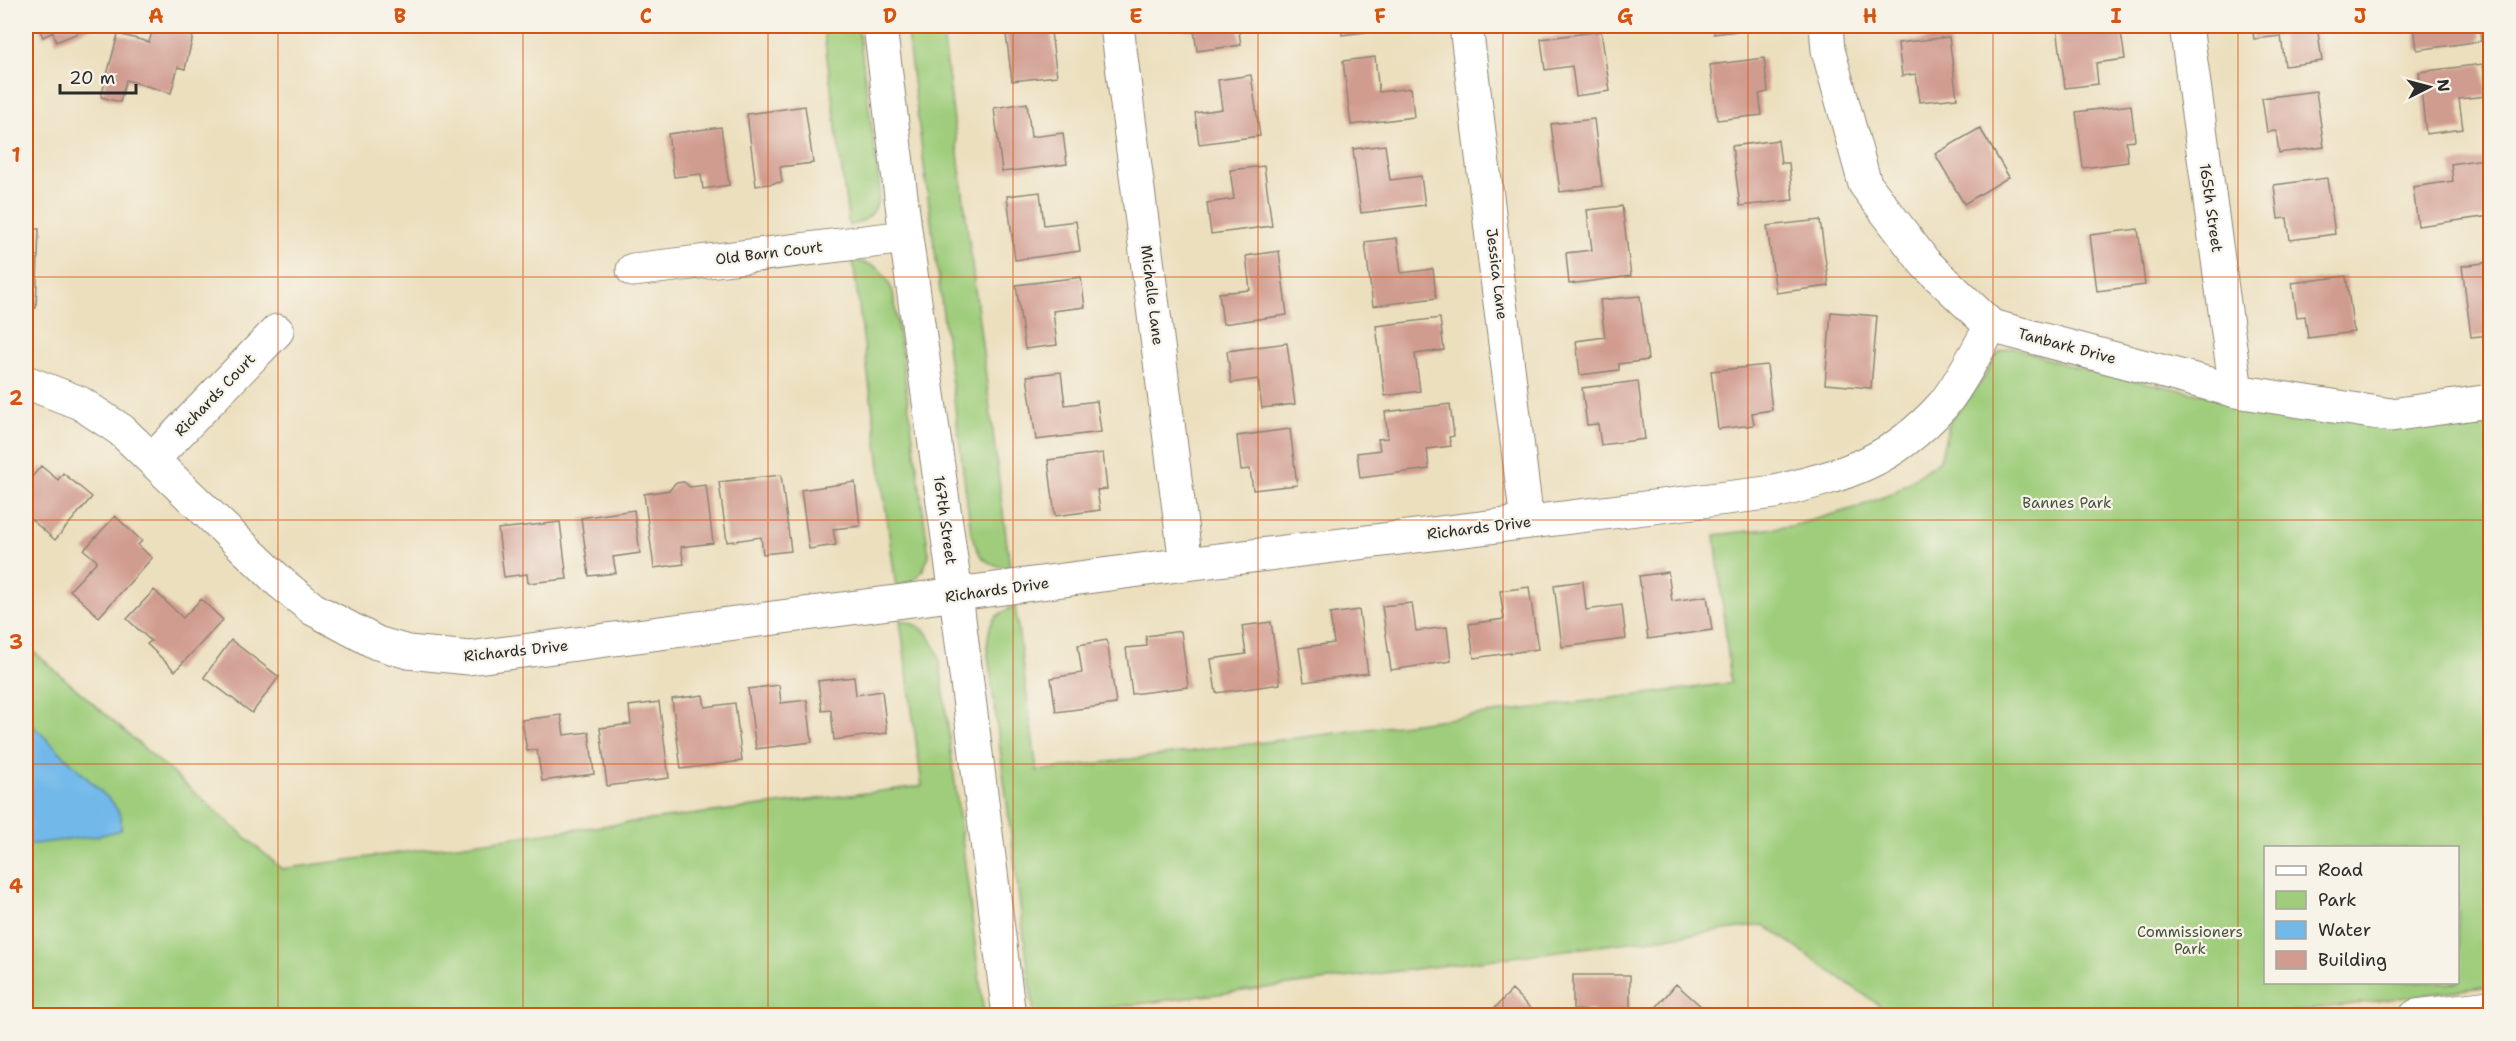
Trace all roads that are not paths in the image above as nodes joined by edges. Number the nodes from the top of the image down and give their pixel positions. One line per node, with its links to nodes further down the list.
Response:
1 (880, 26): 6 (street, 167th Street)
2 (1117, 26): 15 (street, Michelle Lane)
3 (1466, 26): 14 (street, Jessica Lane)
4 (1826, 26): 8 (street, Tanbark Drive)
5 (2186, 26): 11 (street, 165th Street)
6 (906, 237): 7 (street, Old Barn Court); 16 (street, 167th Street)
7 (633, 270)
8 (1991, 327): 11 (street, Tanbark Drive); 14 (street, Richards Drive)
9 (277, 331): 13 (street, Richards Court)
10 (26, 382): 13 (street, Richards Drive)
11 (2236, 391): 12 (street, Tanbark Drive)
12 (2490, 401)
13 (153, 459): 16 (street, Richards Drive)
14 (1527, 522): 15 (street, Richards Drive)
15 (1186, 564): 16 (street, Richards Drive)
16 (956, 595): 18 (street, 167th Street)
17 (2490, 1006): 19 (street)
18 (1009, 1016)
19 (2416, 1016)

